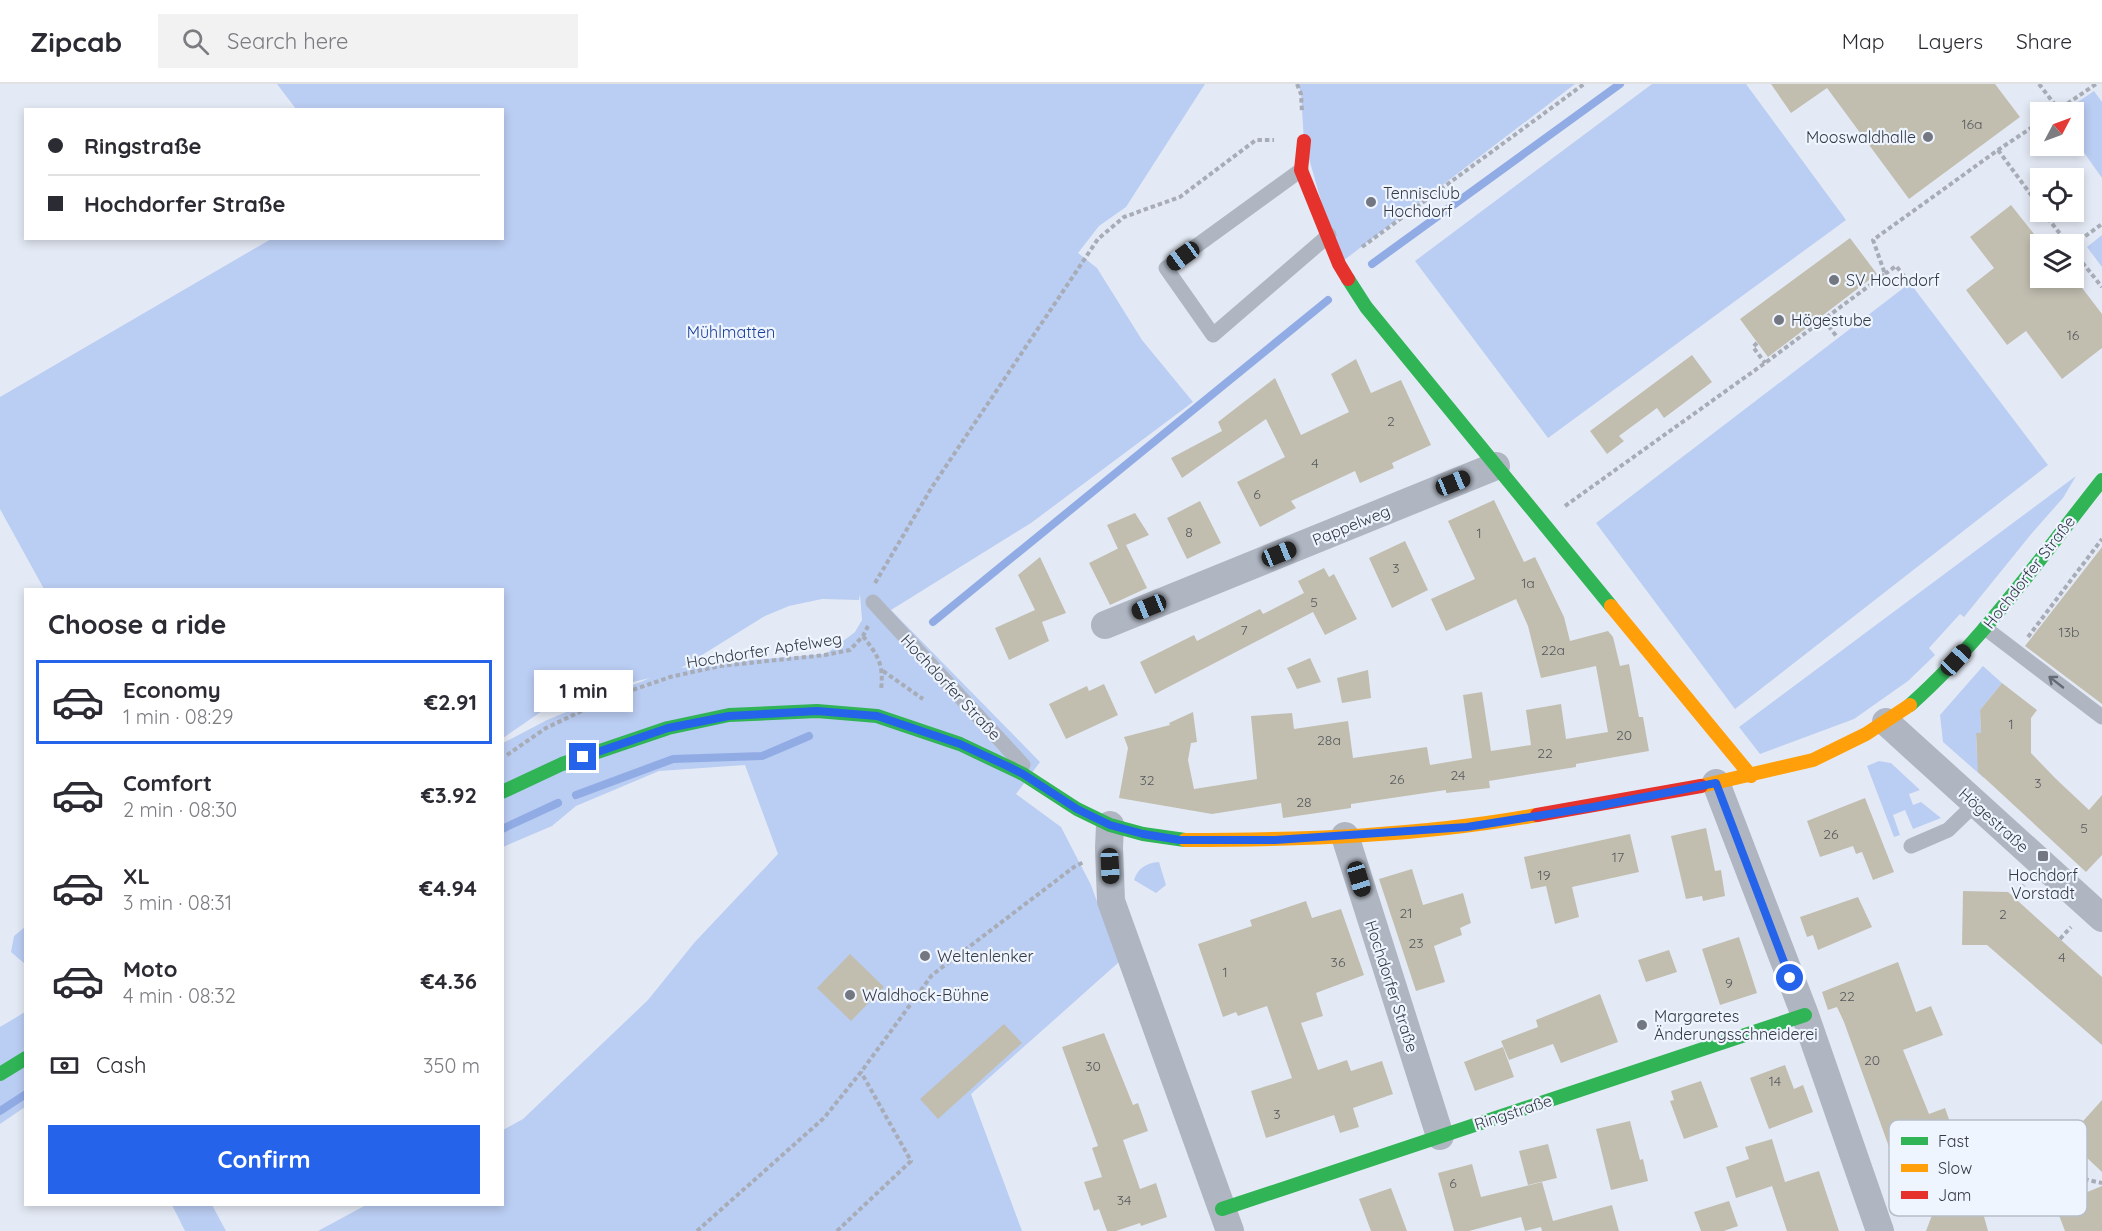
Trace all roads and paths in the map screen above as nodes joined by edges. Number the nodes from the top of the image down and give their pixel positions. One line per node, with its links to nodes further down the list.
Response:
1 (1584, 84): 16 (path)
2 (2039, 84): 4 (path)
3 (2096, 84): 5 (path)
4 (2051, 102)
5 (2070, 102)
6 (2030, 129): 8 (path)
7 (1305, 141): 9 (street); 29 (path)
8 (1998, 150): 10 (path); 18 (path)
9 (1302, 170): 14 (street); 14 (lane)
10 (2030, 193)
11 (2051, 222): 13 (path)
12 (2102, 224): 15 (path)
13 (2060, 234)
14 (1329, 235): 16 (street)
15 (2084, 237)
16 (1339, 264): 25 (street)
17 (2084, 265): 20 (path)
18 (1885, 274): 19 (path); 21 (path)
19 (1908, 281)
20 (2102, 287)
21 (1824, 320): 22 (path); 24 (path)
22 (1837, 337)
23 (1757, 343): 24 (path)
24 (1765, 363): 27 (path)
25 (1497, 466): 27 (street); 30 (street, Pappelweg)
26 (2102, 480): 31 (street, Hochdorfer Straße)
27 (1543, 522): 39 (street)
28 (2102, 539): 33 (path)
29 (873, 602): 32 (path); 38 (lane, Hochdorfer Straße)
30 (1105, 625)
31 (1985, 628): 33 (lane); 36 (street, Hochdorfer Straße)
32 (863, 636): 34 (path); 37 (path, Hochdorfer Apfelweg)
33 (2017, 652): 35 (lane, one-way to 33)
34 (883, 671)
35 (2102, 717)
36 (1886, 722): 39 (street, Hochdorfer Straße); 42 (street, Högestraße)
37 (504, 756)
38 (1023, 774): 41 (street, Hochdorfer Straße); 44 (street, Hochdorfer Straße)
39 (1751, 776): 40 (street, Hochdorfer Straße)
40 (1716, 783): 43 (street, Hochdorfer Straße); 51 (street)
41 (504, 791)
42 (1975, 804): 45 (lane); 48 (street, Högestraße)
43 (1345, 836): 44 (street, Hochdorfer Straße); 55 (street, Hochdorfer Straße)
44 (1109, 837): 53 (path); 60 (street, Ringstraße)
45 (1911, 846)
46 (2024, 885): 47 (path)
47 (2014, 897)
48 (2102, 918)
49 (2071, 927): 50 (path)
50 (2060, 939)
51 (1805, 1016): 55 (street, Ringstraße); 59 (street)
52 (24, 1059): 54 (street)
53 (861, 1072): 61 (path); 62 (path)
54 (0, 1074)
55 (1440, 1136): 60 (street, Ringstraße)
56 (2087, 1180): 57 (path)
57 (2102, 1183)
58 (1889, 1196): 59 (path)
59 (1871, 1201): 63 (street)
60 (1226, 1220)
61 (697, 1231)
62 (837, 1231)
63 (1880, 1231)

